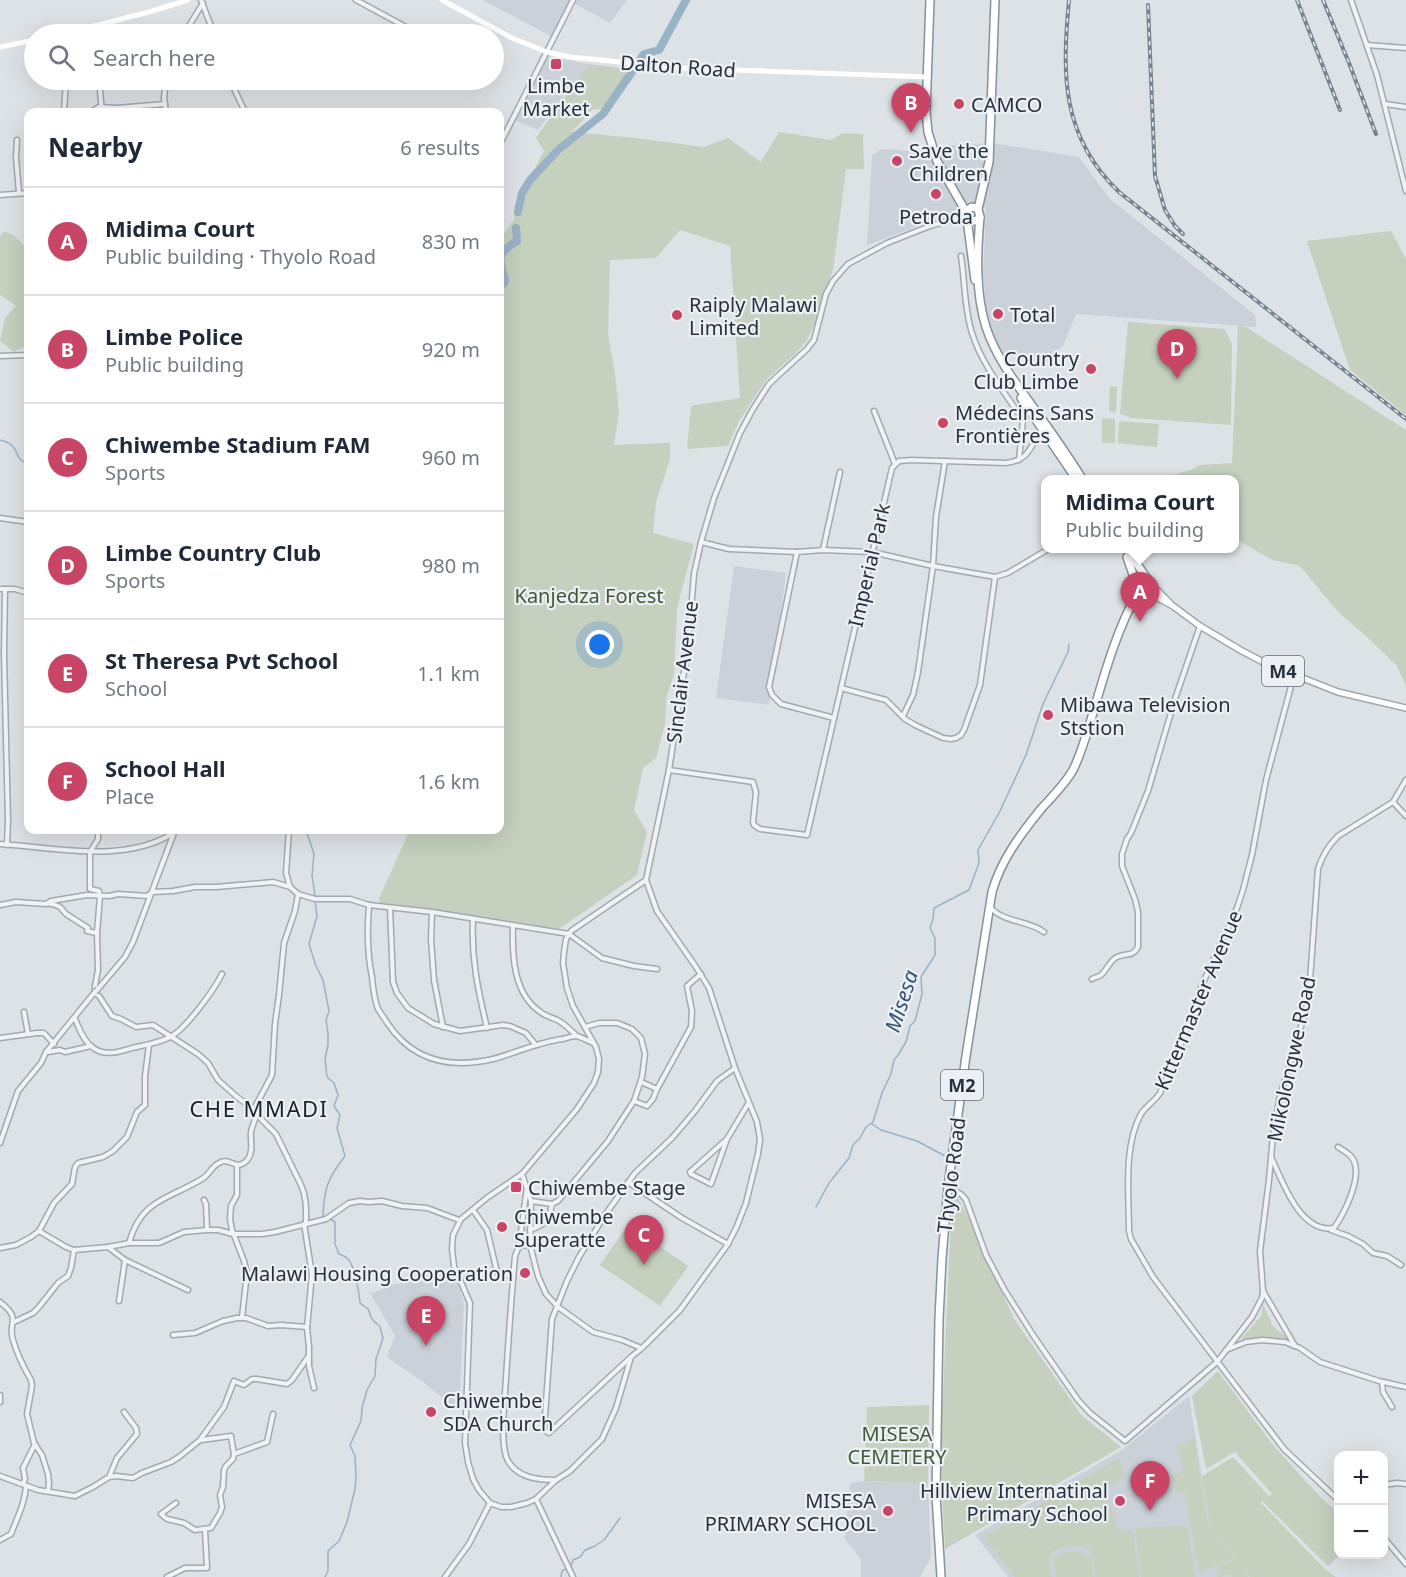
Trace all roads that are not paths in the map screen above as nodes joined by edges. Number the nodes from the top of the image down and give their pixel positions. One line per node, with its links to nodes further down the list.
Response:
1 (188, 0): 9 (main road)
2 (357, 0): 12 (street)
3 (442, 0): 13 (main road, Dalton Road)
4 (573, 0): 19 (street)
5 (930, 0): 20 (highway)
6 (995, 0): 40 (highway)
7 (1351, 0): 16 (street)
8 (202, 2): 10 (street); 11 (street)
9 (104, 24)
10 (190, 24)
11 (210, 24)
12 (401, 24)
13 (486, 24)
14 (504, 34): 19 (main road, Dalton Road)
15 (24, 42): 17 (main road)
16 (1367, 45): 18 (street); 26 (street)
17 (0, 47)
18 (1406, 48)
19 (547, 52): 20 (main road, Dalton Road); 33 (street)
20 (928, 77): 41 (highway)
21 (65, 90): 28 (street)
22 (100, 90): 29 (street)
23 (165, 90): 25 (street)
24 (235, 90): 32 (street)
25 (165, 104): 30 (street); 31 (street)
26 (1385, 104): 27 (street); 35 (street)
27 (1406, 107)
28 (64, 108)
29 (101, 108)
30 (122, 108)
31 (166, 108)
32 (243, 108)
33 (504, 136)
34 (17, 140): 37 (street)
35 (1403, 167): 36 (street)
36 (1406, 191)
37 (19, 193): 38 (street); 39 (street)
38 (24, 193)
39 (0, 195)
40 (979, 213): 41 (highway); 41 (highway); 46 (highway)
41 (966, 215): 46 (highway); 55 (street, Sinclair Avenue)
42 (961, 256): 48 (street)
43 (24, 355): 44 (street)
44 (0, 356)
45 (874, 411): 49 (street)
46 (1050, 436): 48 (street); 51 (highway); 52 (highway)
47 (945, 461): 48 (street); 49 (street); 62 (street)
48 (1018, 461)
49 (895, 464): 58 (street, Imperial Park)
50 (840, 472): 56 (street)
51 (1074, 475)
52 (1079, 475)
53 (0, 518): 54 (street)
54 (24, 521)
55 (701, 542): 57 (street); 77 (street, Sinclair Avenue)
56 (823, 550): 57 (street); 58 (street)
57 (797, 552): 76 (street)
58 (872, 552): 62 (street); 73 (street, Imperial Park)
59 (1043, 553): 63 (street)
60 (1126, 553): 66 (highway)
61 (1127, 553): 64 (highway)
62 (933, 566): 63 (street); 75 (street)
63 (995, 577): 75 (street)
64 (1151, 584): 66 (highway); 68 (highway, M2); 69 (main road, M4)
65 (3, 589): 67 (street); 86 (street)
66 (1137, 589): 68 (highway); 71 (highway, Thyolo Road / M2)
67 (24, 592)
68 (1148, 596): 69 (main road, M4); 71 (highway, Thyolo Road / M2)
69 (1173, 606): 70 (main road, M4)
70 (1200, 626): 72 (main road, M4); 107 (street)
71 (1121, 628): 96 (highway, Thyolo Road / M2)
72 (1294, 675): 74 (main road, M4); 175 (street, Kittermaster Avenue)
73 (841, 688): 75 (street); 76 (street, Imperial Park)
74 (1406, 708)
75 (903, 716)
76 (834, 718): 77 (street, Imperial Park)
77 (669, 770): 88 (street, Sinclair Avenue)
78 (1406, 780): 79 (street, Mikolongwe Road)
79 (1394, 802): 80 (street); 134 (street, Mikolongwe Road)
80 (1406, 816)
81 (98, 834): 87 (street)
82 (171, 834): 87 (street)
83 (173, 834): 90 (street)
84 (289, 834): 89 (street)
85 (0, 844): 86 (street)
86 (7, 845): 87 (street)
87 (90, 852): 92 (street)
88 (646, 880): 103 (street); 106 (street)
89 (290, 887): 90 (street); 91 (street)
90 (153, 892): 92 (street); 108 (street)
91 (298, 894): 95 (street); 129 (street)
92 (100, 896): 93 (street); 102 (street)
93 (46, 904): 94 (street); 102 (street)
94 (0, 905)
95 (369, 905): 97 (street); 121 (street)
96 (989, 907): 101 (street); 139 (highway, Thyolo Road / M2)
97 (390, 908): 98 (street); 111 (street)
98 (432, 912): 99 (street); 111 (street)
99 (473, 919): 100 (street); 113 (street)
100 (513, 925): 103 (street); 116 (street)
101 (1044, 932)
102 (97, 933): 108 (street)
103 (569, 934): 104 (street); 112 (street)
104 (657, 969)
105 (222, 974): 115 (street)
106 (700, 974): 124 (street); 126 (street)
107 (1092, 979)
108 (96, 992): 110 (street); 115 (street)
109 (24, 1012): 114 (street)
110 (75, 1019): 119 (street); 122 (street)
111 (443, 1027): 113 (street)
112 (585, 1027): 118 (street); 125 (street)
113 (487, 1028): 121 (street)
114 (28, 1034): 117 (street); 119 (street)
115 (171, 1036): 120 (street); 129 (street)
116 (578, 1036): 118 (street); 121 (street)
117 (0, 1038)
118 (594, 1043): 136 (street)
119 (54, 1044): 123 (street)
120 (149, 1045): 122 (street); 149 (street)
121 (535, 1045)
122 (91, 1046): 123 (street)
123 (46, 1052): 132 (street)
124 (735, 1068): 128 (street); 137 (street)
125 (641, 1082): 126 (street); 127 (street)
126 (657, 1089): 127 (street)
127 (634, 1101): 142 (street)
128 (748, 1103): 131 (street); 152 (street)
129 (254, 1109): 130 (street)
130 (258, 1113): 135 (street); 145 (street)
131 (727, 1139): 131 (street)
132 (0, 1143)
133 (1338, 1147): 146 (street)
134 (1271, 1156): 146 (street); 162 (street, Mikolongwe Road)
135 (237, 1165): 150 (street); 151 (street)
136 (522, 1174): 138 (street); 143 (street)
137 (628, 1182): 152 (street); 165 (street)
138 (527, 1187): 141 (street); 154 (street)
139 (948, 1187): 175 (street, Mikolongwe Road); 205 (highway, Thyolo Road / M2)
140 (204, 1200): 147 (street)
141 (531, 1202): 142 (street); 148 (street)
142 (552, 1204): 148 (street)
143 (473, 1210): 144 (street); 160 (street)
144 (459, 1220): 145 (street); 197 (street)
145 (305, 1224): 150 (street); 168 (street)
146 (1327, 1229): 159 (street)
147 (207, 1230): 150 (street); 151 (street)
148 (530, 1230): 153 (street)
149 (39, 1231): 156 (street); 157 (street)
150 (233, 1234): 166 (street)
151 (129, 1243): 155 (street)
152 (728, 1244): 171 (street)
153 (530, 1245): 154 (street); 165 (street)
154 (519, 1246): 160 (street)
155 (108, 1247): 157 (street); 158 (street)
156 (0, 1248)
157 (74, 1250): 167 (street)
158 (125, 1260): 161 (street); 163 (street)
159 (1401, 1265)
160 (513, 1275): 189 (street)
161 (188, 1290)
162 (1263, 1291): 170 (street); 172 (street, Mikolongwe Road)
163 (118, 1301)
164 (0, 1302): 167 (street)
165 (558, 1307): 171 (street); 173 (street)
166 (242, 1317): 168 (street); 169 (street)
167 (14, 1322): 185 (street)
168 (307, 1327): 174 (street)
169 (173, 1335)
170 (1296, 1347): 172 (street); 176 (street)
171 (642, 1348): 173 (street)
172 (1226, 1350): 175 (street, Mikolongwe Road)
173 (631, 1356): 189 (street)
174 (308, 1358): 178 (street); 184 (street)
175 (1217, 1362): 194 (street, Kittermaster Avenue)
176 (1382, 1382): 177 (street); 181 (street)
177 (1406, 1387)
178 (314, 1388)
179 (0, 1395): 180 (street)
180 (0, 1402)
181 (1392, 1407)
182 (124, 1412): 188 (street)
183 (273, 1414): 186 (street)
184 (200, 1440): 186 (street); 188 (street)
185 (35, 1444): 191 (street); 193 (street)
186 (234, 1455): 198 (street)
187 (0, 1476): 191 (street)
188 (109, 1477): 193 (street)
189 (556, 1480): 195 (street)
190 (1388, 1484): 192 (street)
191 (25, 1485): 193 (street); 199 (street)
192 (1406, 1485)
193 (48, 1491)
194 (1334, 1496)
195 (536, 1499): 197 (street); 204 (street)
196 (176, 1503): 198 (street)
197 (490, 1503): 203 (street)
198 (205, 1530): 202 (street)
199 (0, 1540)
200 (1388, 1544): 201 (street)
201 (1406, 1564)
202 (167, 1577)
203 (445, 1577)
204 (573, 1577)
205 (941, 1577)

